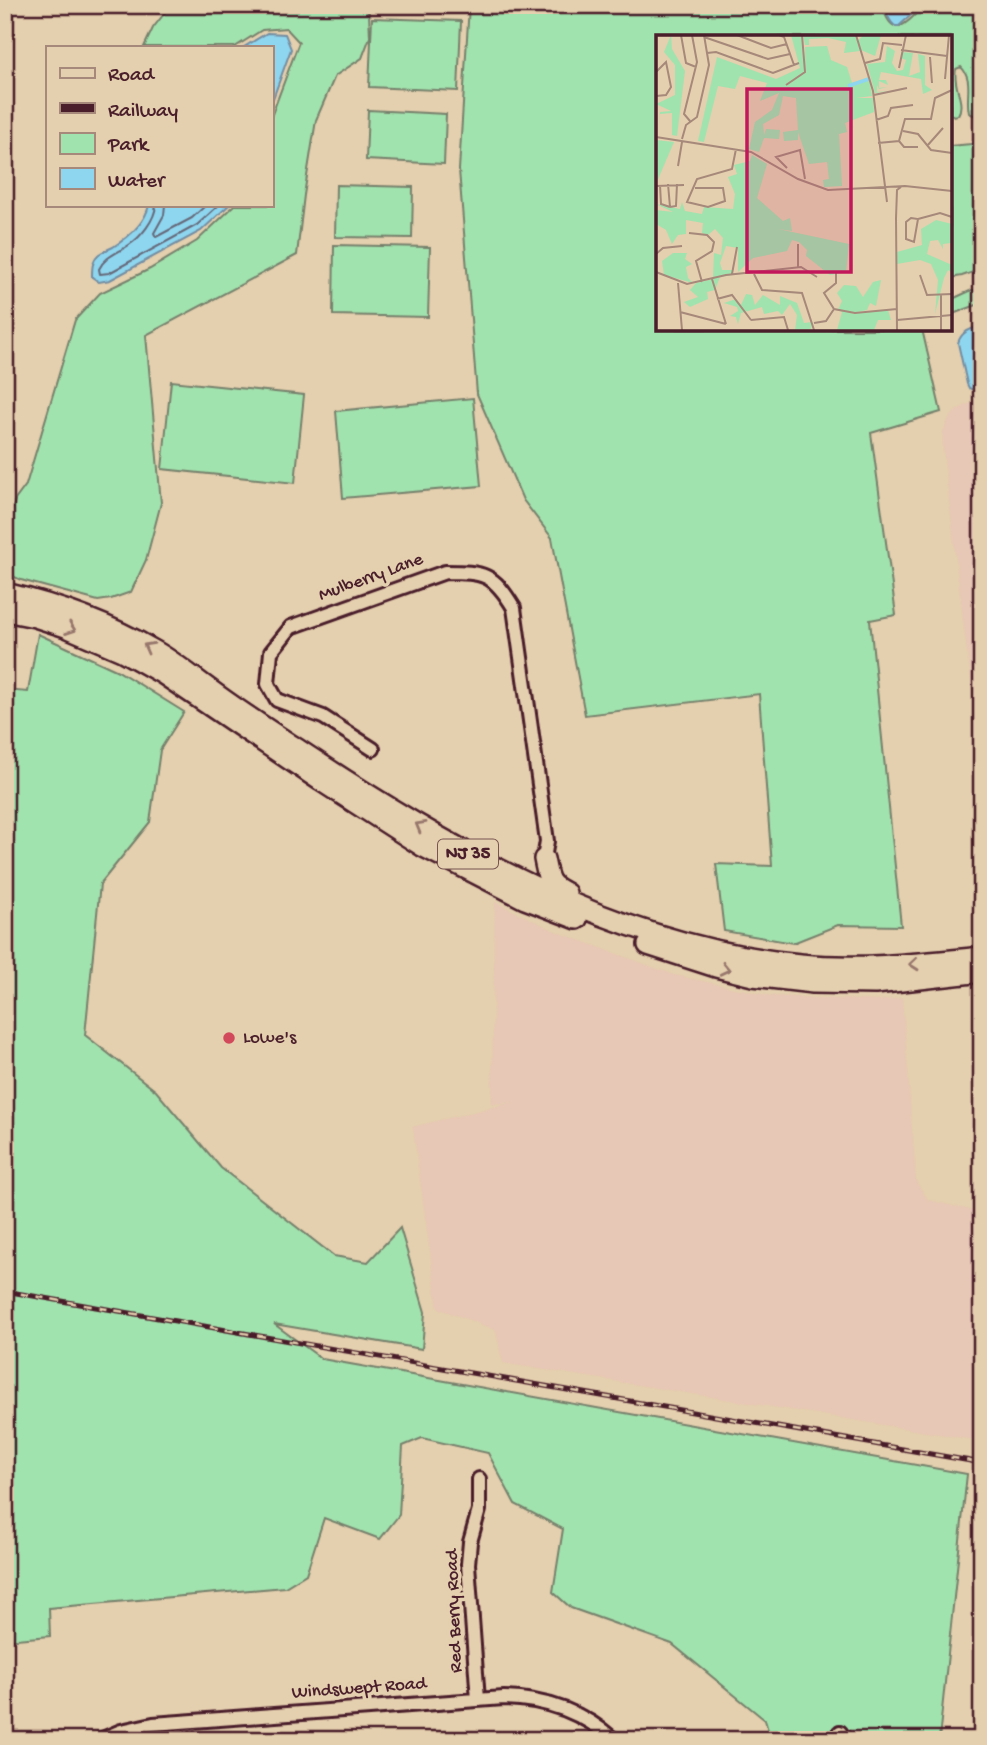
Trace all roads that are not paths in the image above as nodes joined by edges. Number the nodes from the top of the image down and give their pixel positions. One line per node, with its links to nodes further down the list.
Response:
1 (5, 593): 5 (highway, NJ 35, one-way to 1)
2 (5, 611): 8 (highway, NJ 35, one-way to 8)
3 (373, 750): 4 (street, Mulberry Lane)
4 (544, 859): 5 (highway); 6 (highway)
5 (484, 863): 6 (highway, NJ 35)
6 (596, 914): 7 (highway, NJ 35, one-way to 6)
7 (982, 957)
8 (982, 972)
9 (479, 1479): 10 (street, Red Berry Road)
10 (478, 1700): 11 (street, Windswept Road); 12 (street, Windswept Road)
11 (100, 1740)
12 (614, 1740)

